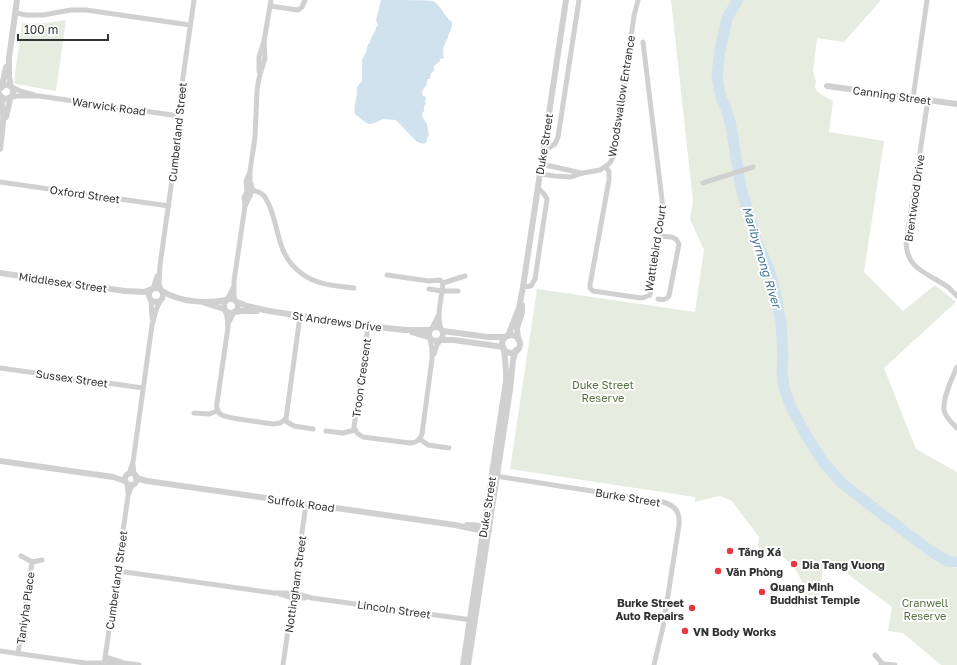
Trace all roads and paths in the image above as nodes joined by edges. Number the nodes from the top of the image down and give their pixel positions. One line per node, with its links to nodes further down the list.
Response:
1 (17, 0): 10 (street)
2 (194, 0): 11 (street, Cumberland Street)
3 (270, 0): 9 (street)
4 (305, 0): 9 (street)
5 (566, 0): 26 (street, Duke Street)
6 (579, 0): 26 (street)
7 (638, 0): 28 (street, Woodswallow Entrance)
8 (927, 0): 20 (street)
9 (270, 6): 35 (street)
10 (16, 13): 11 (street); 13 (street)
11 (190, 25): 23 (street, Cumberland Street)
12 (643, 42): 37 (street, Wattlebird Court)
13 (9, 58): 15 (street); 16 (street)
14 (827, 86): 20 (street, Canning Street)
15 (1, 87): 16 (street)
16 (12, 87): 18 (street, Warwick Road); 19 (street)
17 (0, 95): 19 (street); 24 (street)
18 (39, 96): 19 (street, Warwick Road); 23 (street, Warwick Road)
19 (10, 97): 24 (street)
20 (913, 98): 21 (street, Canning Street)
21 (928, 100): 22 (street, Canning Street); 52 (street, Brentwood Drive)
22 (957, 104)
23 (179, 116): 36 (street, Cumberland Street)
24 (2, 132): 25 (street)
25 (0, 149)
26 (543, 152): 27 (street, Duke Street)
27 (541, 164): 30 (street, Woodswallow Entrance); 31 (street, Duke Street)
28 (606, 167): 30 (street, Woodswallow Entrance); 37 (street, Wattlebird Court)
29 (752, 167): 33 (street)
30 (583, 173): 31 (street, Woodswallow Entrance)
31 (540, 174): 34 (street, Duke Street)
32 (0, 182): 36 (street, Oxford Street)
33 (703, 183)
34 (538, 188): 45 (street, Duke Street); 45 (street)
35 (250, 190): 42 (street); 44 (street)
36 (169, 206): 38 (street, Cumberland Street)
37 (659, 236): 55 (street)
38 (160, 265): 46 (street, Cumberland Street); 48 (street, Cumberland Street)
39 (0, 273): 49 (street, Middlesex Street)
40 (387, 276): 43 (street)
41 (464, 276): 43 (street)
42 (234, 281): 56 (street); 59 (street)
43 (443, 283): 50 (street)
44 (354, 288)
45 (523, 288): 71 (street, Duke Street); 73 (street, Duke Street)
46 (152, 289): 48 (street); 49 (street, Middlesex Street); 53 (street)
47 (429, 289): 50 (street)
48 (162, 290): 54 (street); 57 (street)
49 (125, 291): 53 (street, Middlesex Street)
50 (442, 291): 51 (street); 63 (street)
51 (458, 291)
52 (957, 296)
53 (150, 299): 57 (street); 65 (street, Cumberland Street)
54 (185, 299): 57 (street); 58 (street)
55 (658, 299)
56 (227, 300): 58 (street); 59 (street); 60 (street)
57 (161, 301): 65 (street, Cumberland Street)
58 (200, 301): 60 (street)
59 (236, 301): 61 (street, St Andrews Drive); 62 (street)
60 (225, 310): 62 (street); 67 (street)
61 (269, 311): 62 (street, St Andrews Drive); 64 (street, St Andrews Drive)
62 (235, 312): 67 (street)
63 (439, 314): 68 (street); 70 (street)
64 (300, 316): 66 (street, St Andrews Drive); 83 (street)
65 (152, 325): 80 (street, Cumberland Street)
66 (368, 326): 69 (street, St Andrews Drive); 86 (street, Troon Crescent)
67 (228, 327): 81 (street)
68 (431, 329): 69 (street, St Andrews Drive); 70 (street); 72 (street)
69 (405, 330): 72 (street, St Andrews Drive)
70 (442, 330): 71 (street); 74 (street)
71 (506, 336): 73 (street); 75 (street)
72 (430, 338): 74 (street); 77 (street)
73 (518, 339): 76 (street)
74 (441, 340): 75 (street); 77 (street)
75 (503, 348): 76 (street); 91 (street, Duke Street)
76 (516, 350): 91 (street, Duke Street)
77 (432, 359): 88 (street)
78 (957, 367): 84 (street)
79 (0, 368): 80 (street, Sussex Street)
80 (143, 388): 92 (street, Cumberland Street)
81 (217, 411): 82 (street); 83 (street)
82 (194, 413)
83 (284, 420): 85 (street)
84 (957, 428)
85 (314, 429)
86 (355, 430): 87 (street, Troon Crescent); 88 (street, Troon Crescent)
87 (326, 431)
88 (420, 439): 89 (street)
89 (449, 448)
90 (0, 461): 92 (street, Suffolk Road)
91 (494, 476): 94 (street, Duke Street); 114 (street, Burke Street)
92 (130, 479): 93 (street, Suffolk Road); 98 (street, Cumberland Street)
93 (306, 504): 94 (street, Suffolk Road); 99 (street, Nottingham Street)
94 (486, 529): 100 (street, Duke Street)
95 (21, 556): 97 (street)
96 (42, 560): 97 (street)
97 (32, 562): 102 (street, Taniyha Place)
98 (118, 571): 99 (street, Lincoln Street); 104 (street, Cumberland Street)
99 (293, 595): 100 (street, Lincoln Street); 111 (street, Nottingham Street)
100 (472, 620): 112 (street, Duke Street); 113 (street, Duke Street)
101 (0, 652): 102 (street)
102 (18, 654): 105 (street)
103 (875, 655): 108 (street)
104 (105, 657): 106 (street); 107 (street, Cumberland Street)
105 (85, 663): 107 (street); 109 (street)
106 (124, 663): 107 (street); 110 (street)
107 (104, 664)
108 (882, 664): 115 (street)
109 (92, 665)
110 (139, 665)
111 (283, 665)
112 (463, 665)
113 (468, 665)
114 (654, 665)
115 (895, 665)

